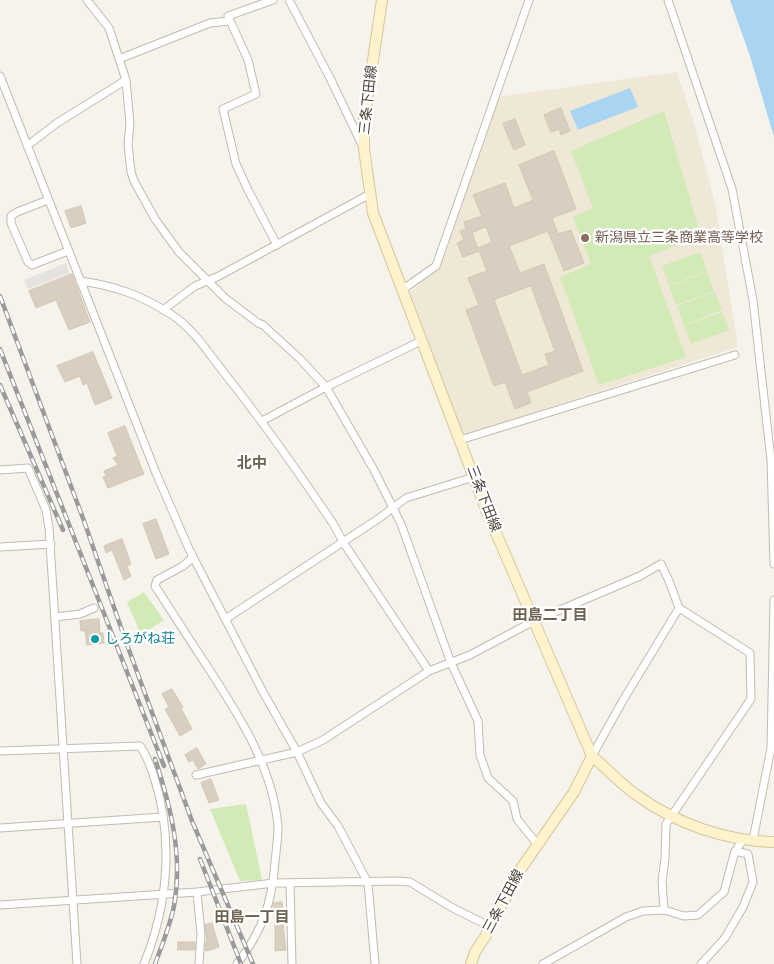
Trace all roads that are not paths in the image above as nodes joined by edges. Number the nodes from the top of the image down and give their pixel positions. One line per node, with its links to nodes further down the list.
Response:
1 (87, 0): 8 (street)
2 (273, 0): 7 (street)
3 (288, 0): 12 (street)
4 (382, 0): 12 (main road, 三条下田線)
5 (529, 0): 19 (street)
6 (668, 0): 33 (street)
7 (230, 20): 8 (street); 15 (street)
8 (119, 59): 10 (street)
9 (0, 76): 11 (street)
10 (126, 80): 11 (street); 18 (street)
11 (27, 146): 14 (street)
12 (364, 149): 13 (main road, 三条下田線)
13 (370, 194): 15 (street); 19 (main road, 三条下田線)
14 (48, 200): 16 (street); 16 (street)
15 (277, 245): 18 (street)
16 (68, 251): 17 (street)
17 (80, 281): 20 (street); 32 (street)
18 (206, 281): 20 (street); 23 (street)
19 (402, 290): 21 (main road, 三条下田線)
20 (163, 310): 24 (street)
21 (421, 341): 23 (street); 25 (main road, 三条下田線)
22 (735, 355): 25 (street)
23 (326, 387): 24 (street); 28 (street)
24 (262, 421): 29 (street)
25 (460, 440): 27 (main road, 三条下田線)
26 (0, 470): 30 (street)
27 (474, 477): 28 (street); 39 (main road, 三条下田線)
28 (392, 508): 29 (street); 40 (street)
29 (343, 542): 38 (street); 41 (street)
30 (51, 544): 31 (street); 37 (street)
31 (0, 547)
32 (192, 554): 38 (street); 46 (street)
33 (774, 564)
34 (774, 600): 52 (street)
35 (94, 608): 37 (street)
36 (679, 608): 39 (street); 45 (street); 48 (street)
37 (55, 617): 42 (street)
38 (227, 618): 44 (street)
39 (534, 622): 40 (street); 45 (main road, 三条下田線)
40 (452, 663): 41 (street); 54 (street)
41 (429, 671): 44 (street)
42 (63, 748): 43 (street); 49 (street); 50 (street)
43 (0, 752)
44 (297, 752): 46 (street); 58 (street)
45 (592, 756): 48 (main road); 54 (main road, 三条下田線)
46 (259, 759): 47 (street); 56 (street)
47 (196, 775)
48 (672, 816): 52 (main road); 63 (street)
49 (162, 817): 50 (street); 60 (street)
50 (68, 824): 51 (street); 61 (street)
51 (0, 828)
52 (752, 840): 53 (main road); 55 (street)
53 (774, 842)
54 (538, 845): 64 (main road, 三条下田線)
55 (735, 851): 63 (street); 73 (street)
56 (274, 883): 57 (street); 59 (street); 68 (street)
57 (290, 883): 58 (street); 69 (street)
58 (368, 883): 64 (street); 70 (street)
59 (197, 892): 60 (street); 67 (street)
60 (164, 895): 61 (street); 66 (street)
61 (73, 900): 62 (street); 65 (street)
62 (0, 905)
63 (664, 910): 72 (street)
64 (491, 927): 71 (main road, 三条下田線)
65 (77, 964)
66 (144, 964)
67 (199, 964)
68 (237, 964)
69 (292, 964)
70 (375, 964)
71 (471, 964)
72 (543, 964)
73 (701, 964)

